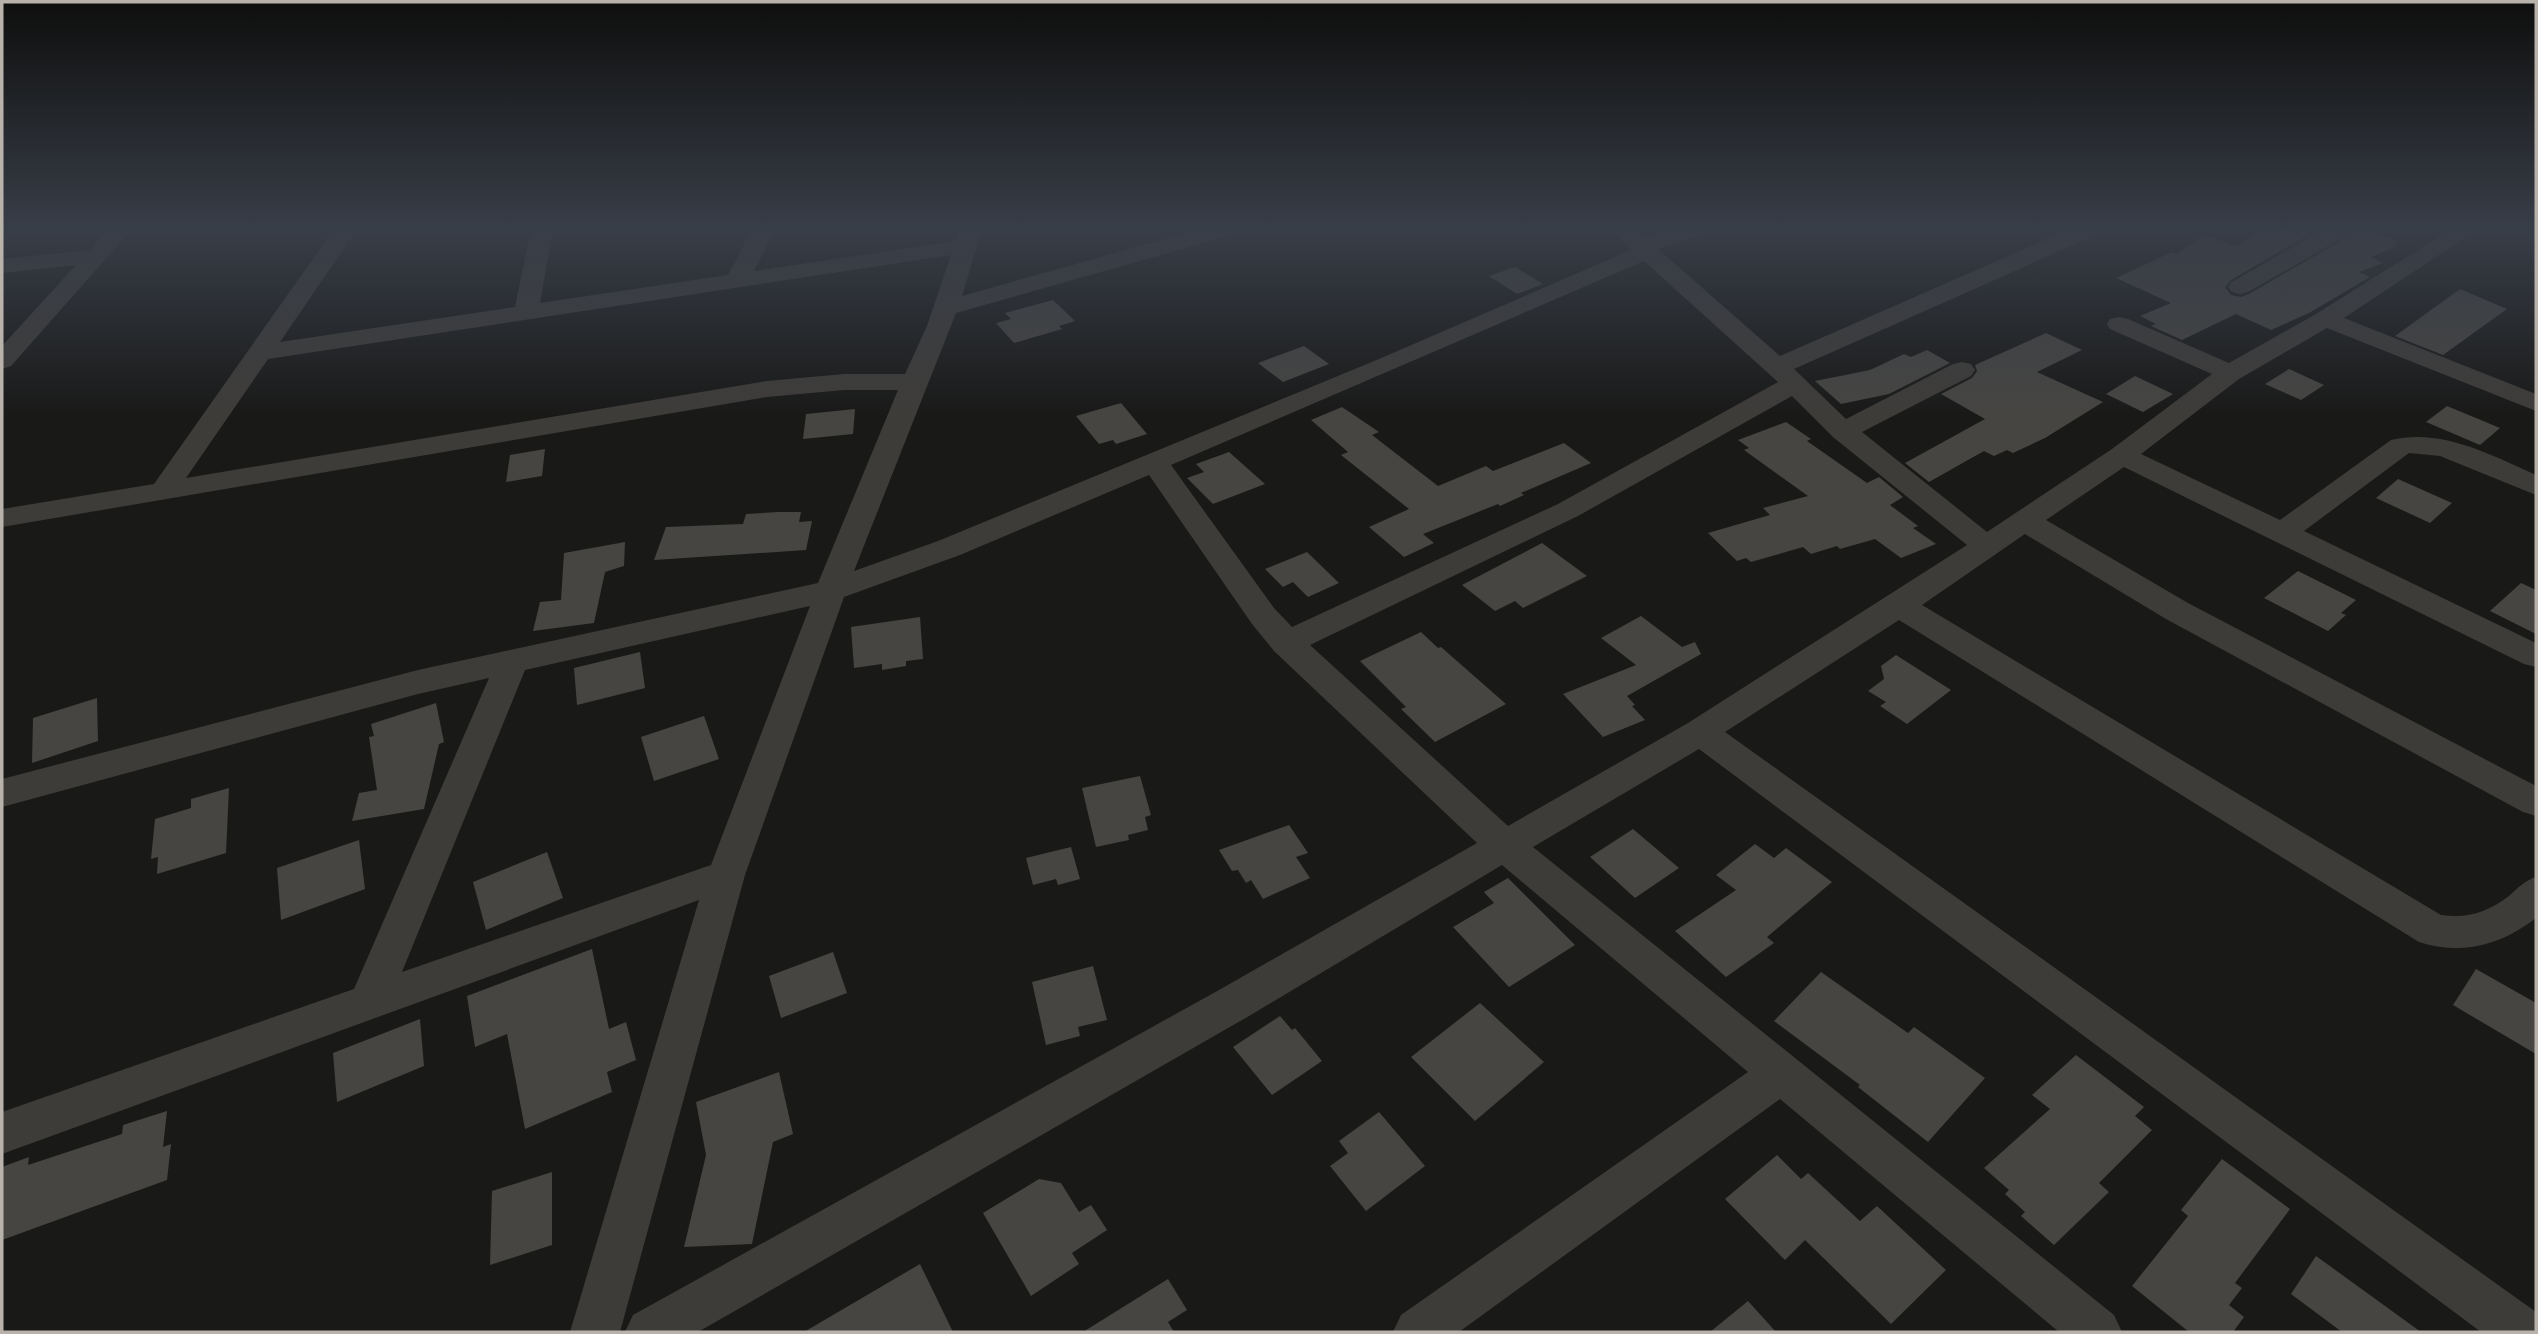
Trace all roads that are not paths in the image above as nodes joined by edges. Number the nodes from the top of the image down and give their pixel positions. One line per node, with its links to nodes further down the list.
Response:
1 (64, 291): 16 (street)
2 (301, 291): 15 (street)
3 (530, 291): 12 (street)
4 (671, 291): 12 (street)
5 (953, 291): 11 (street)
6 (1007, 291): 11 (street)
7 (1549, 291): 24 (street)
8 (1690, 291): 19 (street)
9 (1955, 291): 19 (street)
10 (2369, 291): 13 (street)
11 (948, 308): 20 (street)
12 (526, 314): 15 (street)
13 (2325, 319): 18 (street); 21 (street)
14 (2119, 324): 18 (street)
15 (257, 353): 26 (street)
16 (2, 361)
17 (1962, 370): 22 (street)
18 (2230, 373): 23 (street)
19 (1786, 376): 22 (street); 33 (street)
20 (914, 382): 26 (street); 31 (street)
21 (2536, 403)
22 (1843, 431): 30 (street)
23 (2122, 455): 28 (street); 29 (street)
24 (1154, 462): 31 (street); 33 (street)
25 (2536, 486): 29 (street)
26 (163, 491): 27 (street)
27 (2, 518)
28 (2024, 520): 30 (street); 38 (street)
29 (2281, 534): 34 (street)
30 (1985, 545): 32 (street)
31 (831, 591): 35 (street); 40 (street)
32 (1899, 605): 36 (street); 41 (street)
33 (1286, 643): 39 (street)
34 (2536, 656)
35 (512, 662): 37 (street); 42 (street)
36 (1700, 732): 39 (street); 49 (street)
37 (2, 793)
38 (2536, 802)
39 (1505, 846): 43 (street); 46 (street)
40 (726, 875): 42 (street); 45 (street)
41 (2536, 893)
42 (369, 1003): 44 (street)
43 (1783, 1072): 47 (street); 48 (street)
44 (2, 1133)
45 (595, 1332)
46 (650, 1332)
47 (1418, 1332)
48 (2097, 1332)
49 (2522, 1332)

